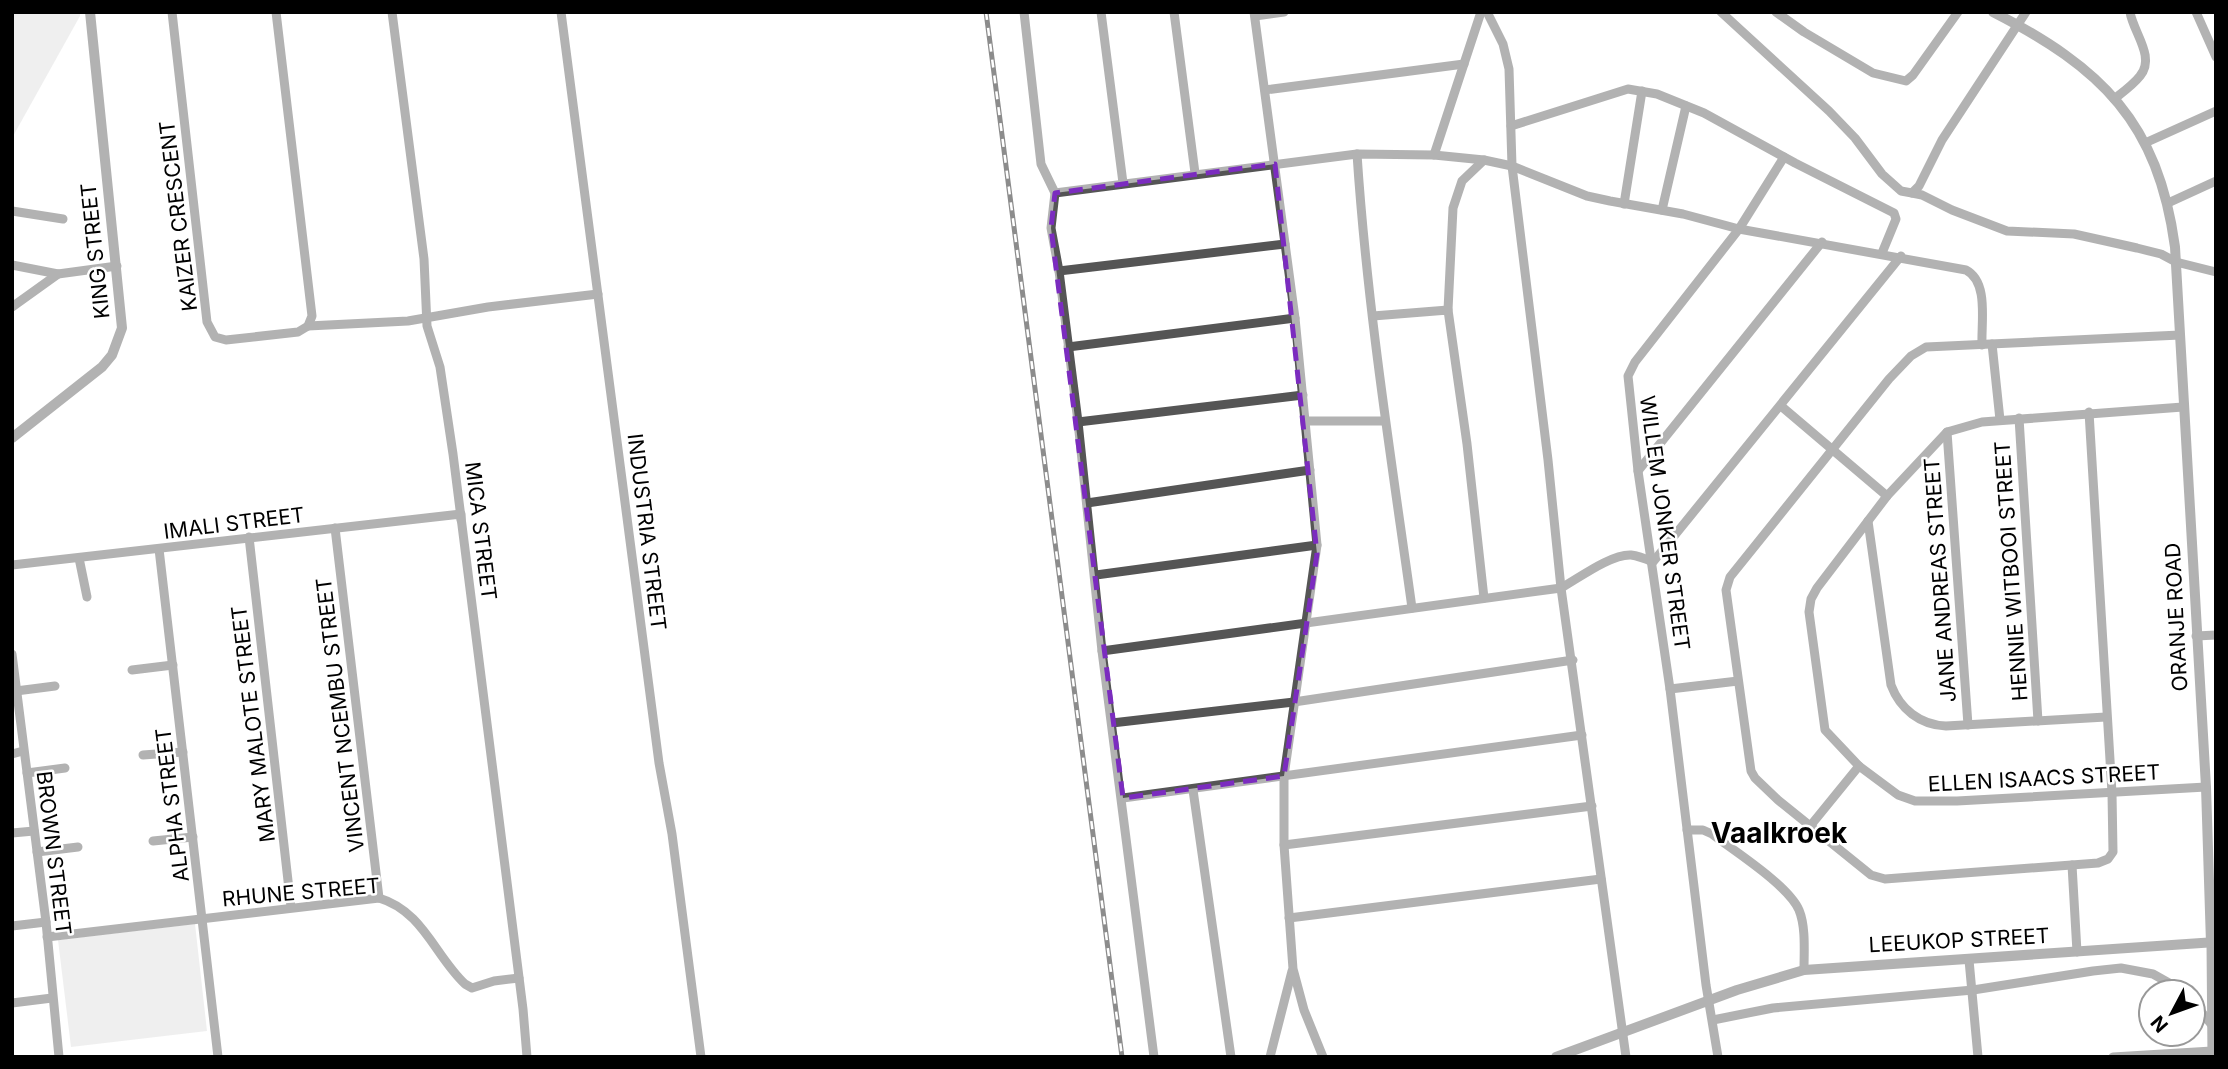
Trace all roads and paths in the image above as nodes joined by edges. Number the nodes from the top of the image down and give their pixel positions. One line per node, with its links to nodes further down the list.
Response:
1 (90, 12): 53 (street, KING STREET)
2 (172, 12): 63 (street, KAIZER CRESCENT)
3 (276, 12): 63 (street)
4 (392, 12): 61 (street, MICA STREET)
5 (561, 12): 57 (street, INDUSTRIA STREET)
6 (1024, 12): 39 (street)
7 (1101, 12): 38 (street)
8 (1174, 12): 36 (street)
9 (1284, 12): 19 (street)
10 (1481, 12): 22 (street)
11 (1487, 12): 28 (street)
12 (1776, 12): 13 (street)
13 (1958, 12)
14 (1993, 12): 20 (street, ORANJE ROAD)
15 (2026, 12): 20 (street)
16 (2130, 12): 25 (street)
17 (2196, 12): 21 (street)
18 (1724, 13): 40 (street)
19 (1254, 14): 23 (street)
20 (2019, 25): 25 (street, ORANJE ROAD); 40 (street)
21 (2216, 57)
22 (1464, 65): 23 (street); 31 (street)
23 (1265, 90): 34 (street)
24 (1642, 91): 26 (street); 28 (street); 42 (street)
25 (2115, 99): 29 (street, ORANJE ROAD)
26 (1686, 106): 32 (street); 43 (street)
27 (2216, 111): 29 (street)
28 (1511, 126): 35 (street)
29 (2145, 144): 41 (street, ORANJE ROAD)
30 (1357, 154): 31 (street); 34 (street); 60 (street)
31 (1434, 155): 33 (street)
32 (1784, 157): 46 (street, WILLEM JONKER STREET); 49 (street)
33 (1484, 160): 35 (street); 59 (street)
34 (1275, 164): 36 (street); 48 (street)
35 (1512, 166): 42 (street); 93 (street)
36 (1195, 173): 38 (street)
37 (2216, 181): 41 (street)
38 (1123, 183): 39 (street)
39 (1055, 193): 54 (street)
40 (1912, 193): 51 (street)
41 (2168, 203): 51 (street, ORANJE ROAD)
42 (1624, 204): 43 (street)
43 (1662, 210): 46 (street)
44 (12, 211): 45 (street)
45 (63, 219)
46 (1739, 229): 47 (street); 80 (street, WILLEM JONKER STREET)
47 (1822, 242): 49 (street); 80 (street)
48 (1285, 244): 54 (street); 62 (street)
49 (1882, 253): 50 (street)
50 (1901, 256): 65 (street); 68 (street)
51 (2176, 262): 55 (street); 64 (street, ORANJE ROAD)
52 (12, 265): 56 (street)
53 (117, 266): 56 (street); 77 (street, KING STREET)
54 (1059, 271): 66 (street)
55 (2216, 272)
56 (58, 274): 58 (street)
57 (598, 294): 61 (street); 166 (street, INDUSTRIA STREET)
58 (13, 304)
59 (1448, 310): 60 (street); 95 (street)
60 (1373, 316): 74 (street)
61 (426, 317): 63 (street); 83 (street, MICA STREET)
62 (1295, 318): 66 (street); 67 (street)
63 (308, 326)
64 (2180, 335): 65 (street); 69 (street, ORANJE ROAD)
65 (1987, 345): 72 (street); 78 (street)
66 (1068, 347): 75 (street)
67 (1303, 395): 73 (street); 75 (street)
68 (1781, 406): 78 (street); 90 (street)
69 (2183, 407): 70 (street); 99 (street, ORANJE ROAD)
70 (2089, 412): 71 (street); 111 (street)
71 (2019, 418): 72 (street); 112 (street, HENNIE WITBOOI STREET)
72 (2000, 420): 76 (street)
73 (1306, 421): 74 (street); 79 (street)
74 (1385, 421): 96 (street)
75 (1077, 422): 82 (street)
76 (1947, 432): 81 (street, ELLEN ISAACS STREET); 114 (street, JANE ANDREAS STREET)
77 (12, 438)
78 (1833, 448): 81 (street); 106 (street)
79 (1310, 470): 82 (street); 87 (street)
80 (1638, 471): 90 (street, WILLEM JONKER STREET)
81 (1888, 496): 84 (street, ELLEN ISAACS STREET)
82 (1087, 503): 92 (street)
83 (461, 514): 85 (street, IMALI STREET); 152 (street, MICA STREET)
84 (1868, 521): 114 (street); 120 (street, ELLEN ISAACS STREET)
85 (335, 528): 86 (street, IMALI STREET); 140 (street, VINCENT NCEMBU STREET)
86 (249, 537): 88 (street, IMALI STREET); 141 (street, MARY MALOTE STREET)
87 (1317, 545): 92 (street); 97 (street)
88 (159, 549): 89 (street, IMALI STREET); 103 (street, ALPHA STREET)
89 (79, 558): 91 (street, IMALI STREET); 94 (street)
90 (1653, 562): 93 (street); 108 (street, WILLEM JONKER STREET)
91 (12, 565)
92 (1096, 575): 100 (street)
93 (1561, 588): 95 (street); 102 (street)
94 (87, 597)
95 (1484, 598): 96 (street)
96 (1412, 608): 97 (street)
97 (1304, 624): 100 (street); 110 (street)
98 (2216, 635): 99 (street)
99 (2196, 636): 124 (street, ORANJE ROAD)
100 (1102, 651): 113 (street)
101 (12, 654): 104 (street, BROWN STREET)
102 (1573, 660): 110 (street); 115 (street)
103 (173, 665): 105 (street); 117 (street, ALPHA STREET)
104 (13, 670): 109 (street, BROWN STREET)
105 (132, 670)
106 (1738, 681): 108 (street); 129 (street)
107 (55, 686): 109 (street)
108 (1670, 689): 130 (street, WILLEM JONKER STREET)
109 (16, 691): 116 (street, BROWN STREET)
110 (1294, 702): 113 (street); 123 (street)
111 (2106, 717): 112 (street); 126 (street)
112 (2038, 721): 114 (street)
113 (1112, 723): 127 (street)
114 (1968, 725)
115 (1581, 735): 123 (street); 128 (street)
116 (23, 751): 118 (street); 122 (street, BROWN STREET)
117 (183, 752): 119 (street); 133 (street, ALPHA STREET)
118 (12, 754)
119 (143, 755)
120 (1858, 765): 126 (street, ELLEN ISAACS STREET); 129 (street)
121 (65, 768): 122 (street)
122 (27, 773): 131 (street, BROWN STREET)
123 (1284, 776): 125 (street); 135 (street)
124 (2206, 787): 126 (street, ELLEN ISAACS STREET); 147 (street, ORANJE ROAD)
125 (1193, 790): 127 (street); 168 (street)
126 (2112, 793): 138 (street)
127 (1123, 798): 167 (street)
128 (1592, 806): 135 (street); 139 (street)
129 (1811, 825): 138 (street)
130 (1688, 830): 151 (street); 156 (street, WILLEM JONKER STREET)
131 (34, 831): 132 (street); 137 (street, BROWN STREET)
132 (12, 833)
133 (193, 836): 134 (street); 142 (street, ALPHA STREET)
134 (153, 841)
135 (1284, 845): 143 (street)
136 (78, 847): 137 (street)
137 (37, 852): 144 (street, BROWN STREET)
138 (2072, 865): 148 (street)
139 (1601, 879): 143 (street); 161 (street)
140 (379, 898): 141 (street, RHUNE STREET); 152 (street, RHUNE STREET)
141 (291, 907): 142 (street, RHUNE STREET)
142 (202, 918): 146 (street, RHUNE STREET); 164 (street, ALPHA STREET)
143 (1289, 918): 150 (street)
144 (46, 922): 145 (street); 146 (street, BROWN STREET)
145 (12, 926)
146 (47, 937): 155 (street, BROWN STREET)
147 (2213, 943): 148 (street, LEEUKOP STREET); 160 (street)
148 (2077, 952): 149 (street, LEEUKOP STREET)
149 (1969, 960): 151 (street, LEEUKOP STREET); 154 (street)
150 (1293, 969): 169 (street); 170 (street)
151 (1804, 970): 156 (street, LEEUKOP STREET)
152 (519, 978): 165 (street, MICA STREET)
153 (2162, 978): 154 (street)
154 (1973, 990): 159 (street); 174 (street)
155 (52, 998): 157 (street); 163 (street, BROWN STREET)
156 (1709, 1001): 159 (street, WILLEM JONKER STREET); 161 (street, LEEUKOP STREET)
157 (12, 1003)
158 (2207, 1019): 160 (street)
159 (1713, 1020): 173 (street, WILLEM JONKER STREET)
160 (2211, 1024): 162 (street)
161 (1624, 1032): 171 (street, LEEUKOP STREET); 172 (street)
162 (2212, 1054): 175 (street)
163 (59, 1057)
164 (218, 1057)
165 (527, 1057)
166 (701, 1057)
167 (1154, 1057)
168 (1231, 1057)
169 (1270, 1057)
170 (1323, 1057)
171 (1556, 1057)
172 (1626, 1057)
173 (1718, 1057)
174 (1978, 1057)
175 (2113, 1057)

